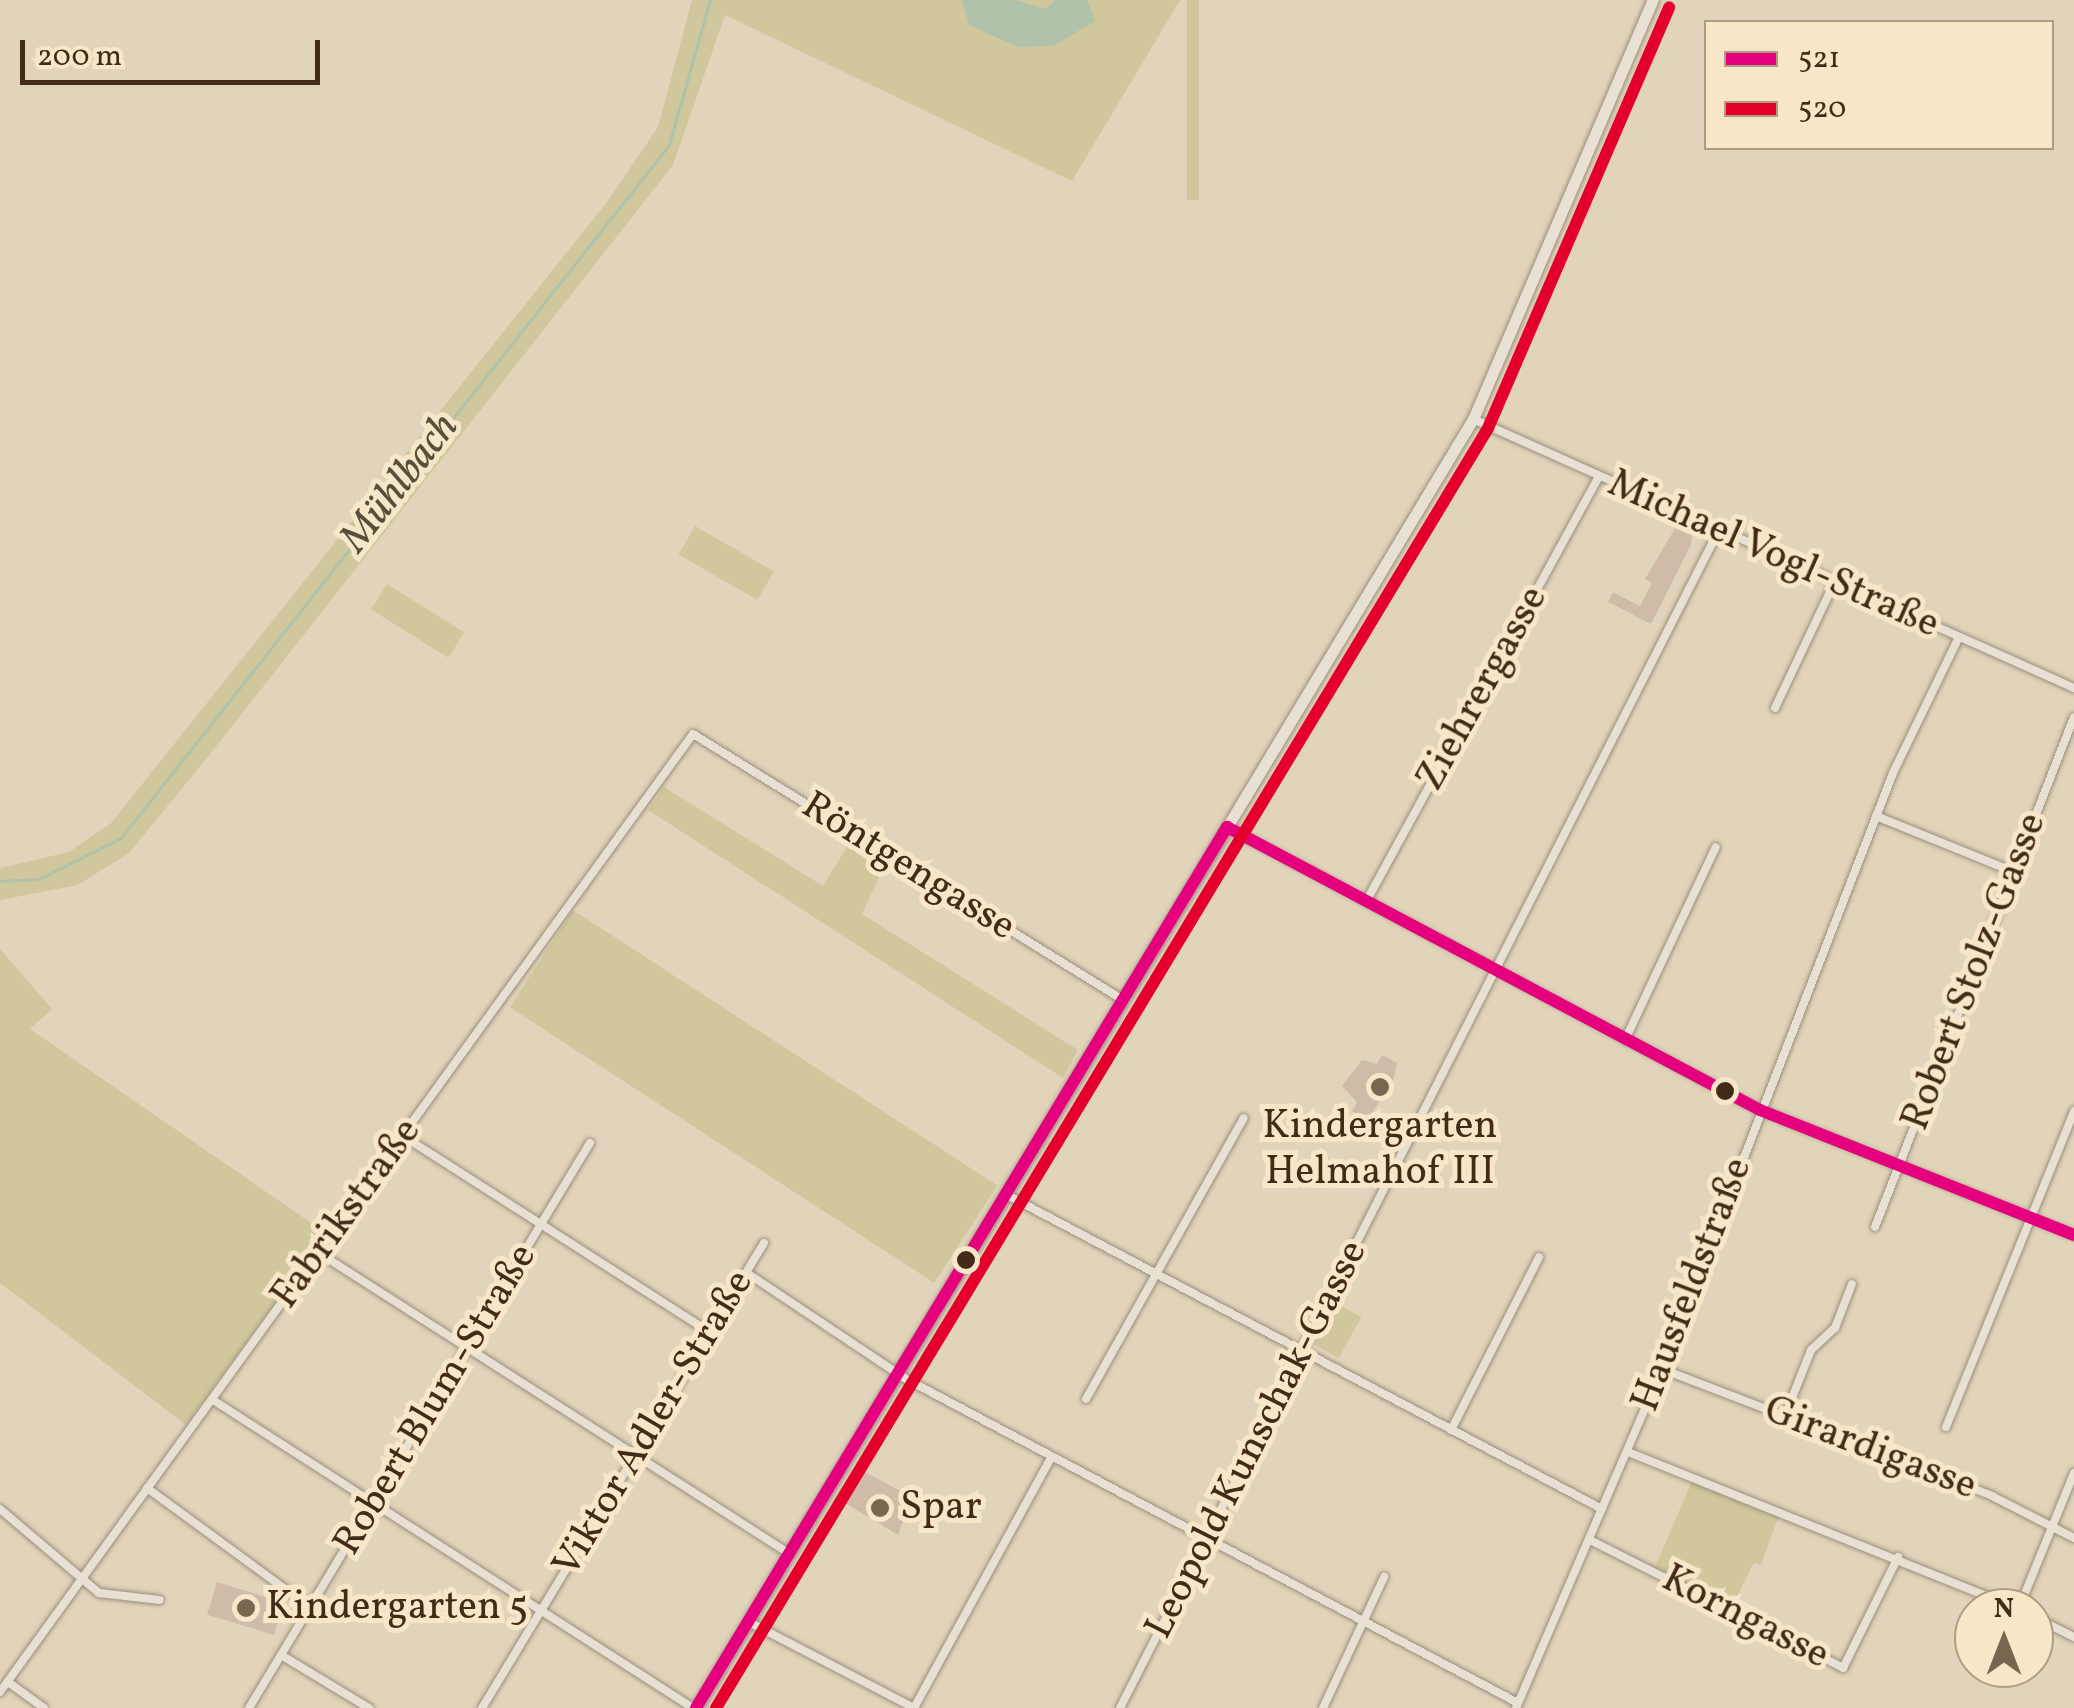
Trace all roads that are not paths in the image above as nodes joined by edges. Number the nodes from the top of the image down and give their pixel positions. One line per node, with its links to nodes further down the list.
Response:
1 (1653, 0): 2 (main road)
2 (1473, 419): 3 (street, Michael Vogl-Straße); 12 (main road)
3 (1599, 476): 4 (street, Michael Vogl-Straße); 15 (street, Ziehrergasse)
4 (1719, 530): 5 (street, Michael Vogl-Straße); 16 (street, Leopold Kunschak-Gasse)
5 (1834, 583): 6 (street, Michael Vogl-Straße); 8 (street)
6 (1958, 638): 7 (street, Michael Vogl-Straße); 11 (street, Hausfeldstraße)
7 (2074, 688)
8 (1775, 708)
9 (2074, 717): 14 (street, Robert Stolz-Gasse)
10 (693, 734): 17 (street, Röntgengasse); 22 (street, Fabrikstraße)
11 (1876, 816): 14 (street); 19 (street, Hausfeldstraße)
12 (1227, 827): 15 (street); 17 (main road)
13 (1716, 847): 18 (street)
14 (2014, 872): 24 (street, Robert Stolz-Gasse)
15 (1367, 900): 16 (street)
16 (1498, 972): 18 (street); 38 (street, Leopold Kunschak-Gasse)
17 (1123, 1000): 25 (main road)
18 (1625, 1040): 19 (street)
19 (1760, 1110): 24 (street); 39 (street, Hausfeldstraße)
20 (2074, 1111): 26 (street)
21 (1244, 1118): 34 (street)
22 (403, 1136): 27 (street); 31 (street, Fabrikstraße)
23 (590, 1143): 27 (street, Robert Blum-Straße)
24 (1899, 1165): 26 (street); 28 (street, Robert Stolz-Gasse)
25 (1007, 1195): 34 (street); 40 (main road)
26 (2032, 1216): 29 (street); 44 (street)
27 (543, 1224): 36 (street); 37 (street, Robert Blum-Straße)
28 (1875, 1227)
29 (2074, 1235)
30 (764, 1243): 33 (street, Viktor Adler-Straße)
31 (318, 1253): 37 (street); 42 (street, Fabrikstraße)
32 (1539, 1257): 45 (street)
33 (748, 1272): 36 (street, Viktor Adler-Straße); 40 (street)
34 (1153, 1273): 38 (street); 41 (street)
35 (1852, 1284): 43 (street)
36 (708, 1331): 47 (street, Viktor Adler-Straße)
37 (468, 1348): 47 (street); 51 (street, Robert Blum-Straße)
38 (1303, 1351): 45 (street); 55 (street, Leopold Kunschak-Gasse)
39 (1662, 1369): 43 (street, Girardigasse); 46 (street, Hausfeldstraße)
40 (899, 1373): 48 (street); 58 (main road)
41 (1086, 1399)
42 (213, 1400): 50 (street, Fabrikstraße); 51 (street)
43 (1785, 1416): 54 (street, Girardigasse)
44 (1946, 1427)
45 (1451, 1430): 53 (street)
46 (1628, 1452): 53 (street, Hausfeldstraße); 59 (street)
47 (636, 1454): 58 (street); 66 (street, Viktor Adler-Straße)
48 (1052, 1458): 55 (street); 78 (street)
49 (2074, 1472): 54 (street)
50 (147, 1488): 61 (street, Fabrikstraße); 65 (street)
51 (374, 1503): 65 (street, Robert Blum-Straße); 66 (street)
52 (0, 1509): 61 (street)
53 (1602, 1510): 57 (street, Hausfeldstraße)
54 (2052, 1528): 56 (street, Girardigasse); 63 (street)
55 (1206, 1538): 68 (street); 79 (street, Leopold Kunschak-Gasse)
56 (2074, 1538)
57 (1590, 1540): 59 (street, Korngasse); 72 (street, Hausfeldstraße)
58 (790, 1554): 67 (main road)
59 (1898, 1557): 62 (street)
60 (1384, 1577): 68 (street)
61 (80, 1580): 64 (street); 70 (street, Fabrikstraße)
62 (1971, 1588)
63 (2026, 1588)
64 (160, 1600)
65 (311, 1608): 69 (street, Robert Blum-Straße)
66 (542, 1609): 76 (street, Viktor Adler-Straße); 77 (street)
67 (749, 1622): 77 (main road); 78 (street)
68 (1362, 1625): 72 (street); 80 (street)
69 (281, 1655): 74 (street, Robert Blum-Straße); 75 (street)
70 (8, 1682): 71 (street, Fabrikstraße); 73 (street)
71 (0, 1692)
72 (1517, 1706)
73 (44, 1708)
74 (249, 1708)
75 (368, 1708)
76 (482, 1708)
77 (695, 1708)
78 (914, 1708)
79 (1120, 1708)
80 (1323, 1708)

